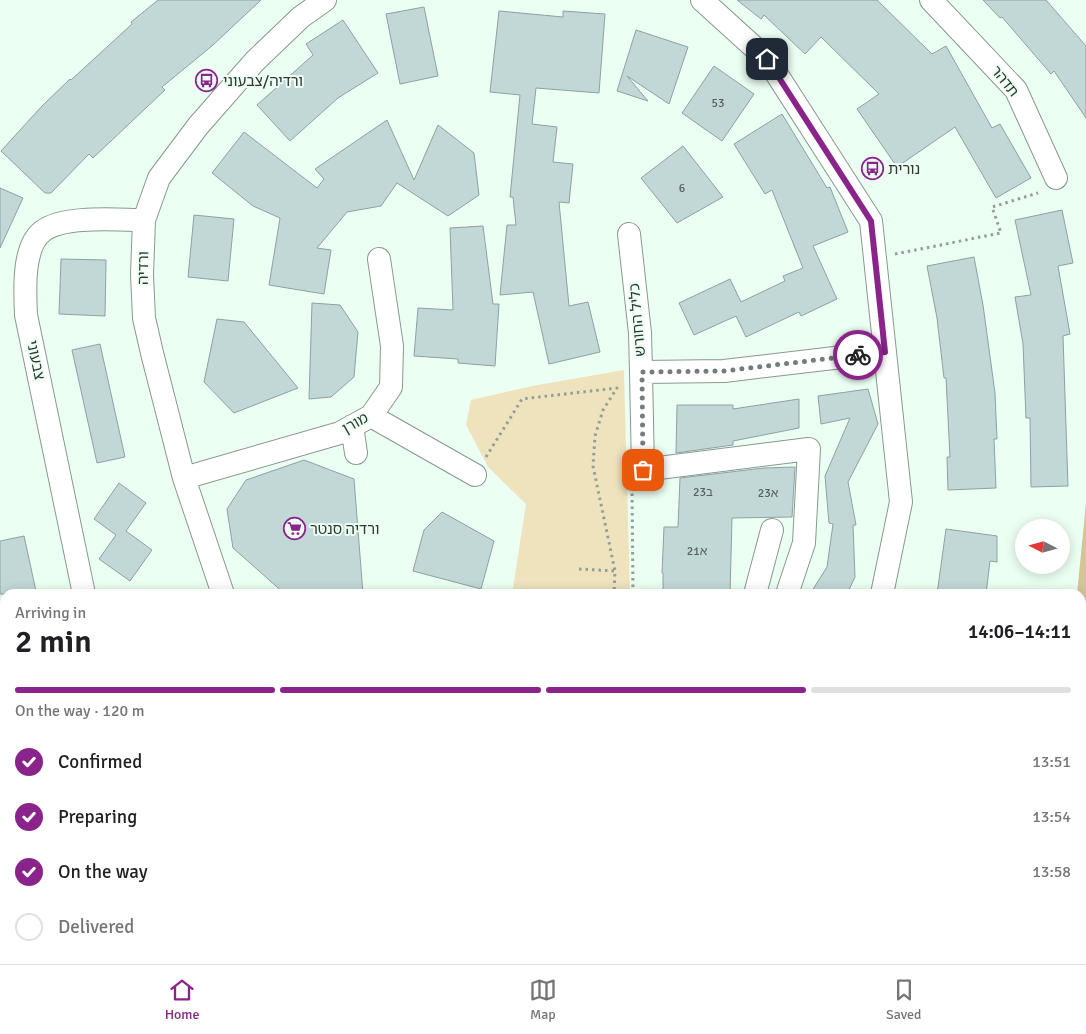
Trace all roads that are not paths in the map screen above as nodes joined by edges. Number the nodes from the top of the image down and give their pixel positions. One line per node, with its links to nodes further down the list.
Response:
1 (325, 0): 5 (street, ורדיה)
2 (702, 0): 8 (street)
3 (931, 0): 4 (street, תדהר)
4 (1056, 178)
5 (144, 220): 13 (street, ורדיה); 15 (street, צבעוני)
6 (628, 234): 9 (street, כליל החורש)
7 (379, 259): 10 (street, מורן)
8 (885, 352): 9 (street, כליל החורש); 19 (street)
9 (642, 372): 18 (street)
10 (361, 421): 11 (street); 12 (street); 13 (street, מורן)
11 (356, 453)
12 (475, 475)
13 (184, 478): 16 (street, ורדיה)
14 (772, 530): 17 (street)
15 (83, 589)
16 (221, 589)
17 (756, 589)
18 (789, 589)
19 (883, 589)

